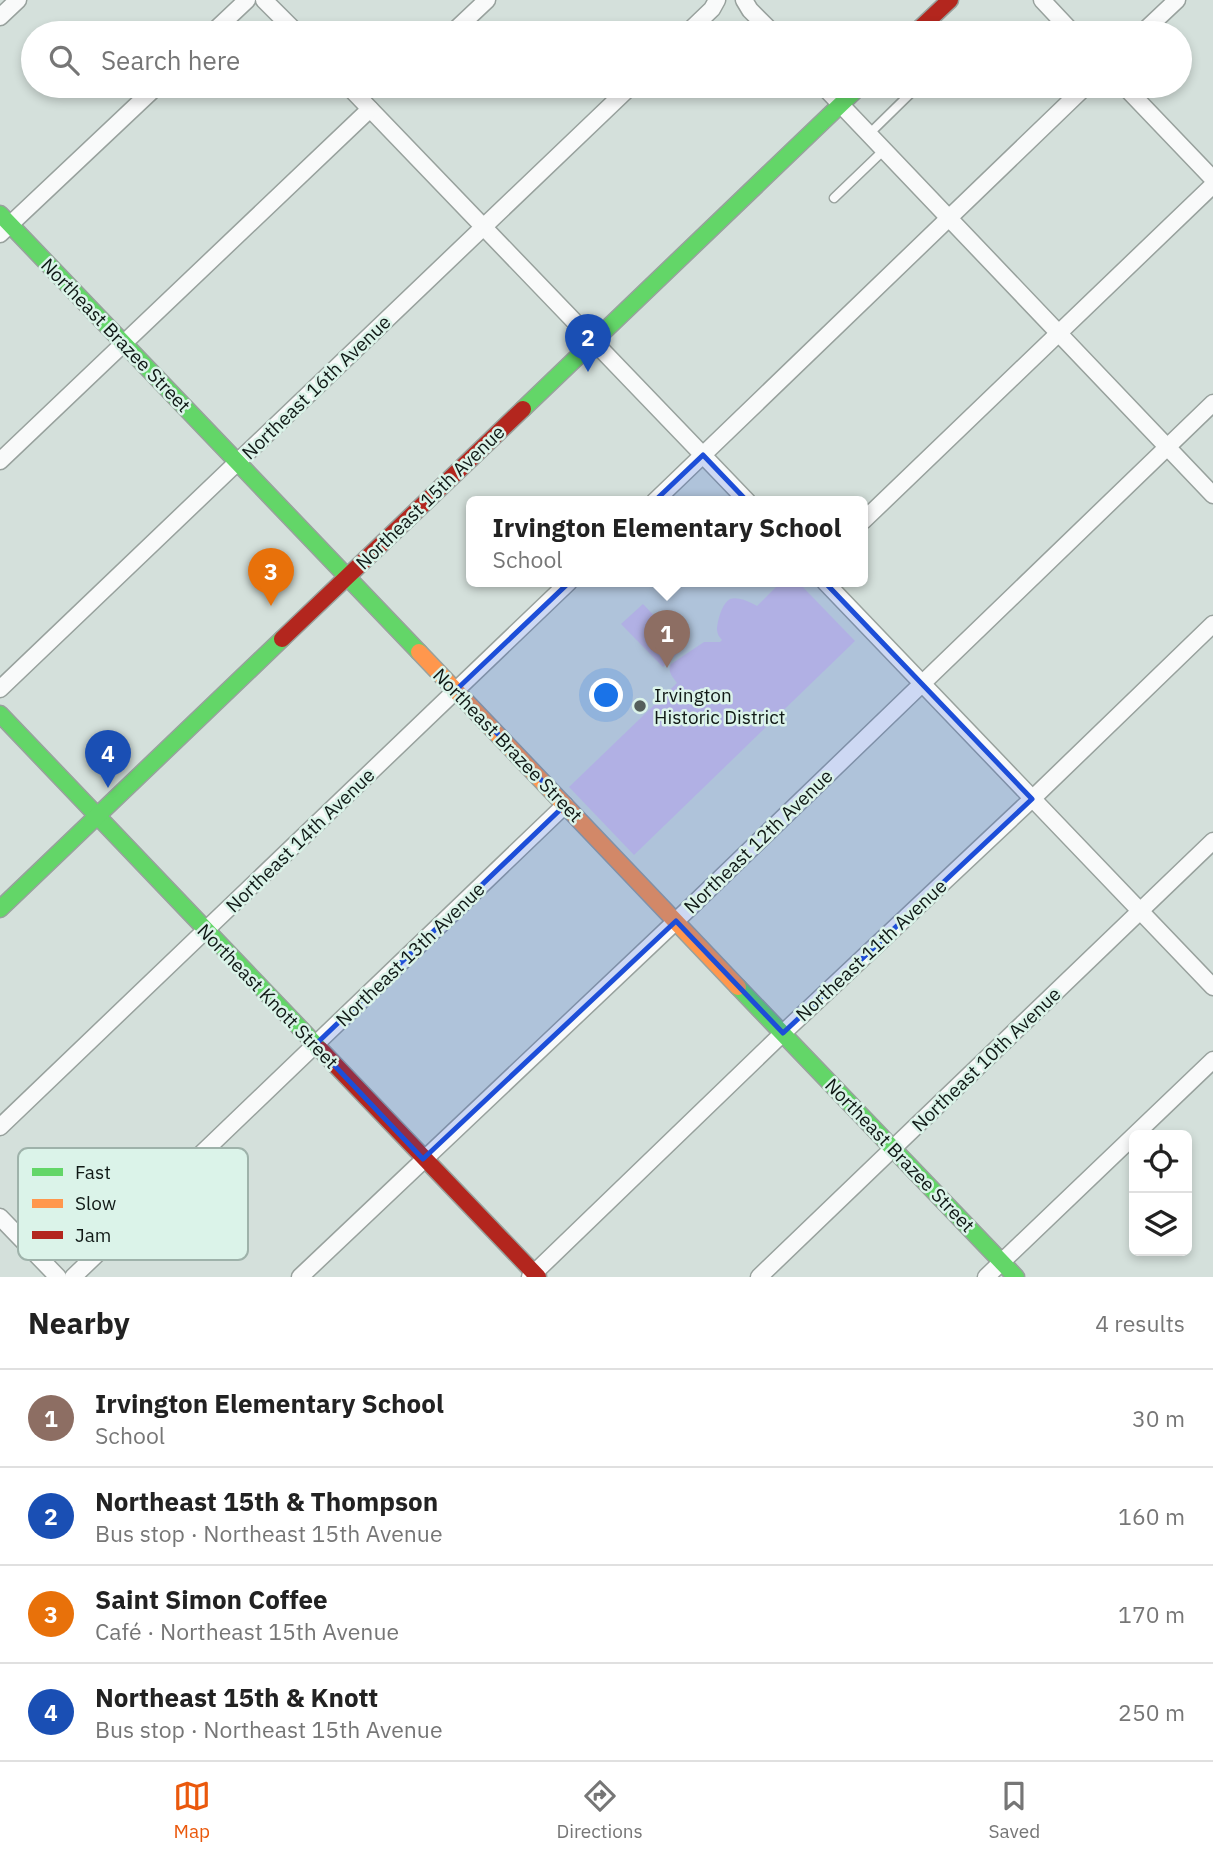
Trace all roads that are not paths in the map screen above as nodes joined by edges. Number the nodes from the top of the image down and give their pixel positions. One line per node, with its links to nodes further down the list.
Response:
1 (18, 0): 10 (street)
2 (247, 0): 11 (street)
3 (264, 0): 12 (street)
4 (487, 0): 13 (street)
5 (717, 0): 14 (street)
6 (744, 0): 15 (street)
7 (950, 0): 16 (street)
8 (1042, 0): 17 (street)
9 (1177, 0): 18 (street)
10 (0, 17)
11 (225, 21)
12 (285, 21)
13 (465, 21)
14 (700, 21)
15 (761, 21)
16 (928, 21)
17 (1062, 21)
18 (1155, 21)
19 (144, 98): 35 (street)
20 (360, 98): 28 (street)
21 (618, 98): 36 (street, Northeast 16th Avenue)
22 (835, 98): 27 (street)
23 (847, 98): 27 (street, Northeast 15th Avenue)
24 (906, 98): 29 (lane)
25 (1074, 98): 34 (street)
26 (1135, 98): 31 (street)
27 (841, 104): 29 (street); 38 (street, Northeast 15th Avenue)
28 (370, 108): 36 (street); 39 (street)
29 (869, 134): 30 (street)
30 (884, 150): 33 (lane); 34 (street)
31 (1213, 179)
32 (1213, 184): 37 (street)
33 (834, 198)
34 (949, 218): 37 (street); 42 (street)
35 (3, 224): 39 (street, Northeast Brazee Street)
36 (483, 227): 38 (street); 44 (street, Northeast 16th Avenue)
37 (1058, 332): 41 (street); 48 (street)
38 (594, 341): 42 (street); 49 (street, Northeast 15th Avenue)
39 (123, 342): 43 (street); 44 (street, Northeast Brazee Street)
40 (1213, 403): 41 (street, Northeast 12th Avenue)
41 (1167, 447): 45 (street); 53 (street, Northeast 12th Avenue)
42 (703, 455): 46 (street); 47 (street)
43 (0, 461)
44 (238, 462): 49 (street, Northeast Brazee Street); 54 (street, Northeast 16th Avenue)
45 (1213, 495)
46 (660, 496)
47 (742, 496)
48 (868, 516)
49 (347, 577): 55 (street, Northeast Brazee Street); 59 (street, Northeast 15th Avenue)
50 (564, 587): 55 (street, Northeast 14th Avenue)
51 (830, 587): 53 (street)
52 (1213, 624): 57 (street, Northeast 11th Avenue)
53 (921, 683): 57 (street); 63 (street, Northeast 12th Avenue)
54 (0, 689)
55 (456, 690): 58 (street, Northeast Brazee Street); 64 (street, Northeast 14th Avenue)
56 (0, 714): 59 (street, Northeast Knott Street)
57 (1032, 799): 62 (street); 66 (street, Northeast 11th Avenue)
58 (565, 805): 63 (street, Northeast Brazee Street); 67 (street, Northeast 13th Avenue)
59 (97, 816): 61 (street, Northeast 15th Avenue); 64 (street, Northeast Knott Street)
60 (1213, 841): 62 (street, Northeast 10th Avenue)
61 (0, 909)
62 (1140, 910): 65 (street); 71 (street, Northeast 10th Avenue)
63 (676, 921): 66 (street, Northeast Brazee Street); 72 (street, Northeast 12th Avenue)
64 (205, 930): 67 (street, Northeast Knott Street); 69 (street, Northeast 14th Avenue)
65 (1213, 987)
66 (783, 1033): 71 (street, Northeast Brazee Street); 78 (street, Northeast 11th Avenue)
67 (315, 1045): 70 (street, Northeast 13th Avenue); 72 (street, Northeast Knott Street)
68 (1213, 1060): 77 (street)
69 (0, 1127)
70 (208, 1148)
71 (893, 1149): 77 (street, Northeast Brazee Street); 82 (street, Northeast 10th Avenue)
72 (423, 1158): 78 (street, Northeast Knott Street); 81 (street, Northeast 12th Avenue)
73 (0, 1217): 74 (street)
74 (18, 1236)
75 (42, 1260): 79 (street)
76 (91, 1260): 80 (street, Northeast 13th Avenue)
77 (1002, 1262): 83 (street); 84 (street, Northeast Brazee Street)
78 (534, 1276)
79 (58, 1277)
80 (73, 1277)
81 (300, 1277)
82 (759, 1277)
83 (986, 1277)
84 (1016, 1277)

